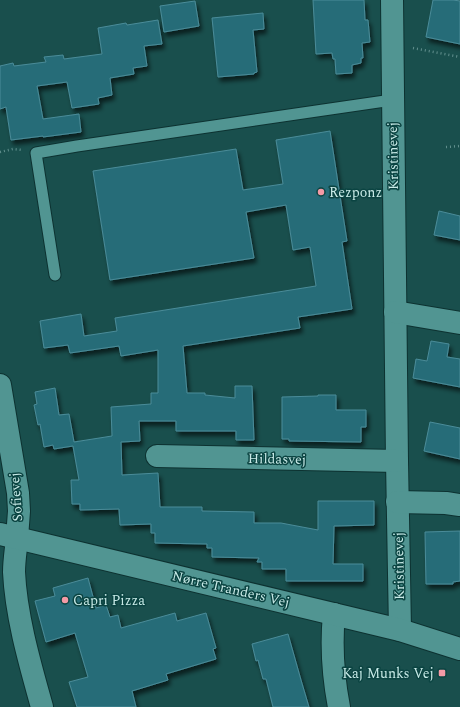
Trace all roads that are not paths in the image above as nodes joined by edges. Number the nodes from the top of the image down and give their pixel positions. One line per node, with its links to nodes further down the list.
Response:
1 (392, 0): 2 (street, Kristinevej)
2 (392, 100): 3 (lane); 4 (street, Kristinevej)
3 (55, 275)
4 (395, 312): 5 (street); 8 (street, Kristinevej)
5 (460, 323)
6 (0, 385): 11 (street, Sofievej)
7 (156, 456): 8 (street, Hildasvej)
8 (397, 461): 9 (street, Kristinevej)
9 (397, 502): 10 (street); 13 (street, Kristinevej)
10 (460, 505)
11 (8, 536): 12 (street, Nørre Tranders Vej); 15 (street, Sofievej)
12 (334, 614): 13 (street, Nørre Tranders Vej); 16 (street)
13 (400, 630): 14 (street, Nørre Tranders Vej)
14 (460, 649)
15 (42, 707)
16 (339, 707)

